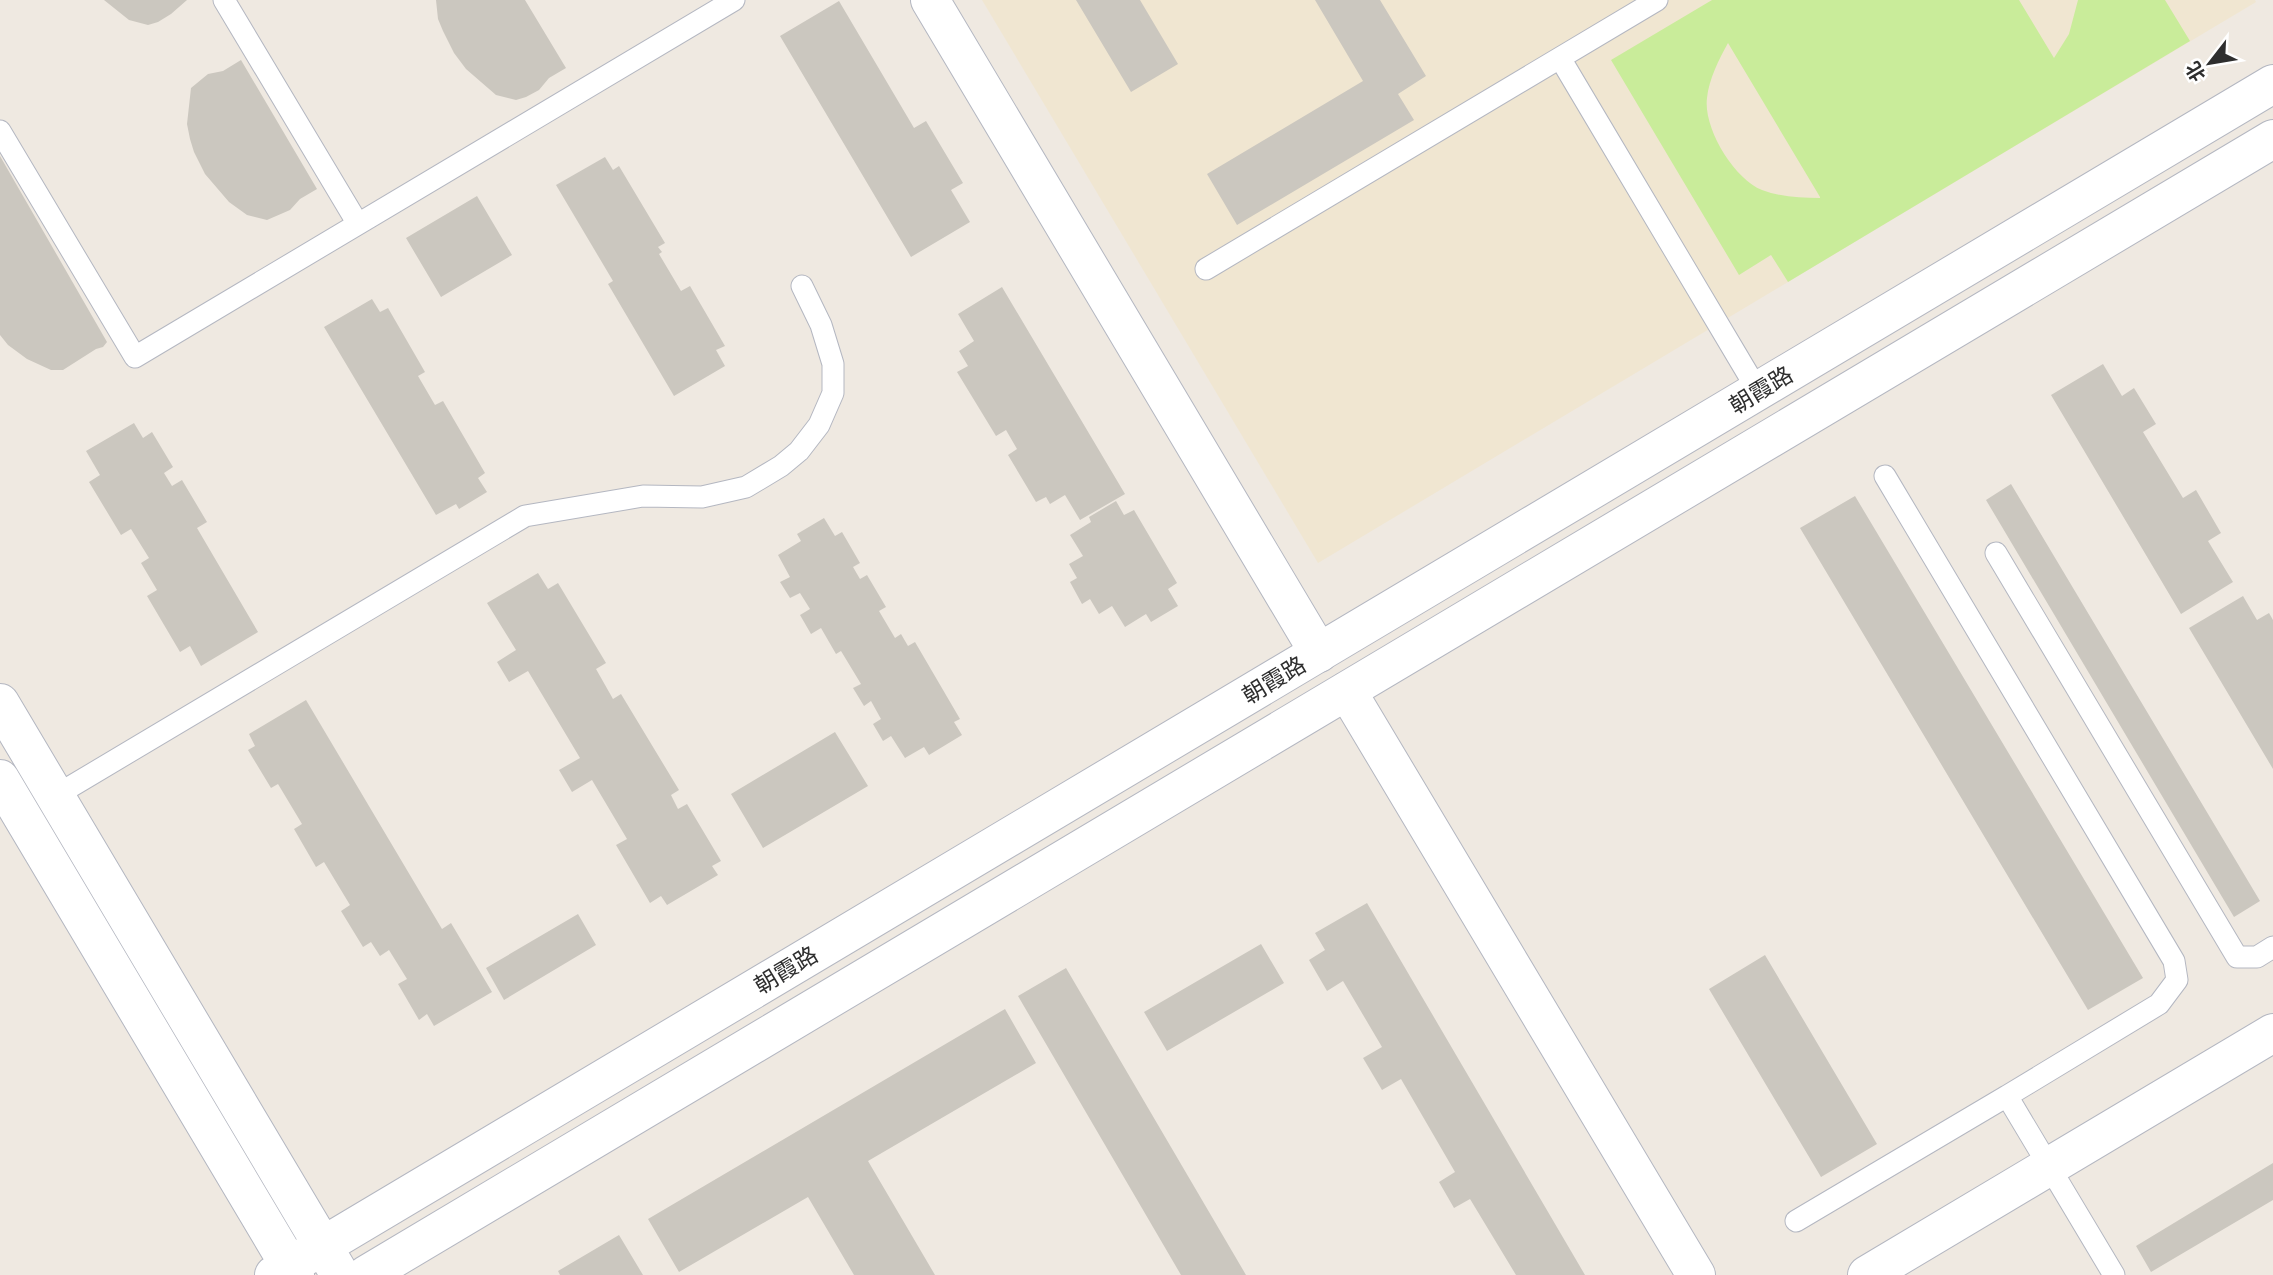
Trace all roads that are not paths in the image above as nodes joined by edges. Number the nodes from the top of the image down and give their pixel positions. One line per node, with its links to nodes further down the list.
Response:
1 (224, 0): 9 (lane)
2 (734, 0): 9 (lane)
3 (930, 0): 15 (street)
4 (1657, 0): 5 (lane)
5 (1560, 58): 10 (lane); 12 (lane)
6 (2273, 84): 12 (street, 朝霞路)
7 (0, 131): 9 (lane)
8 (2273, 139): 16 (street, 朝霞路)
9 (358, 224)
10 (1206, 269)
11 (802, 286): 19 (lane)
12 (1758, 391): 15 (street, 朝霞路)
13 (1885, 476): 22 (lane)
14 (1996, 553): 20 (lane)
15 (1319, 653): 25 (street, 朝霞路)
16 (1347, 691): 27 (street, 朝霞路); 28 (street)
17 (0, 703): 19 (street)
18 (0, 779): 26 (street)
19 (55, 796): 25 (street)
20 (2273, 947)
21 (2273, 1033): 23 (street)
22 (2007, 1096): 23 (lane); 24 (lane)
23 (2049, 1166): 29 (street); 30 (lane)
24 (1796, 1221)
25 (332, 1260): 26 (street, 朝霞路)
26 (286, 1272)
27 (366, 1275)
28 (1696, 1275)
29 (1867, 1275)
30 (2114, 1275)

